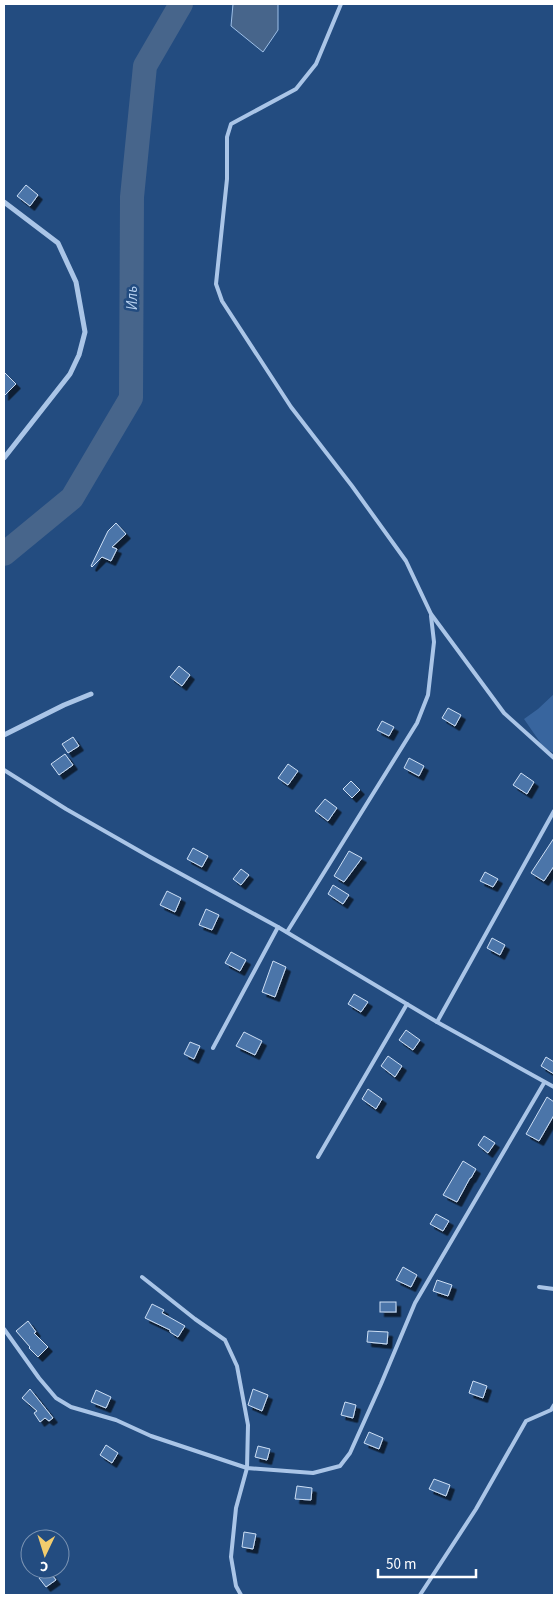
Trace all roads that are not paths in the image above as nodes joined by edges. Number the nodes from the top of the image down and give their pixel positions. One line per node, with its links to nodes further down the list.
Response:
1 (341, 4): 4 (lane)
2 (4, 202): 3 (street)
3 (4, 458)
4 (431, 614): 7 (lane); 11 (lane)
5 (91, 694): 6 (street)
6 (4, 735)
7 (554, 758)
8 (4, 770): 10 (lane)
9 (554, 811): 13 (lane)
10 (278, 927): 11 (lane); 14 (lane)
11 (287, 932): 12 (lane)
12 (407, 1004): 13 (lane); 17 (lane)
13 (437, 1022): 15 (lane)
14 (213, 1048)
15 (544, 1083): 16 (lane); 23 (lane)
16 (554, 1087)
17 (318, 1157)
18 (142, 1277): 23 (lane)
19 (539, 1286): 20 (lane)
20 (554, 1289)
21 (4, 1330): 23 (lane)
22 (554, 1405): 25 (lane)
23 (247, 1468): 24 (lane)
24 (241, 1595)
25 (420, 1595)

